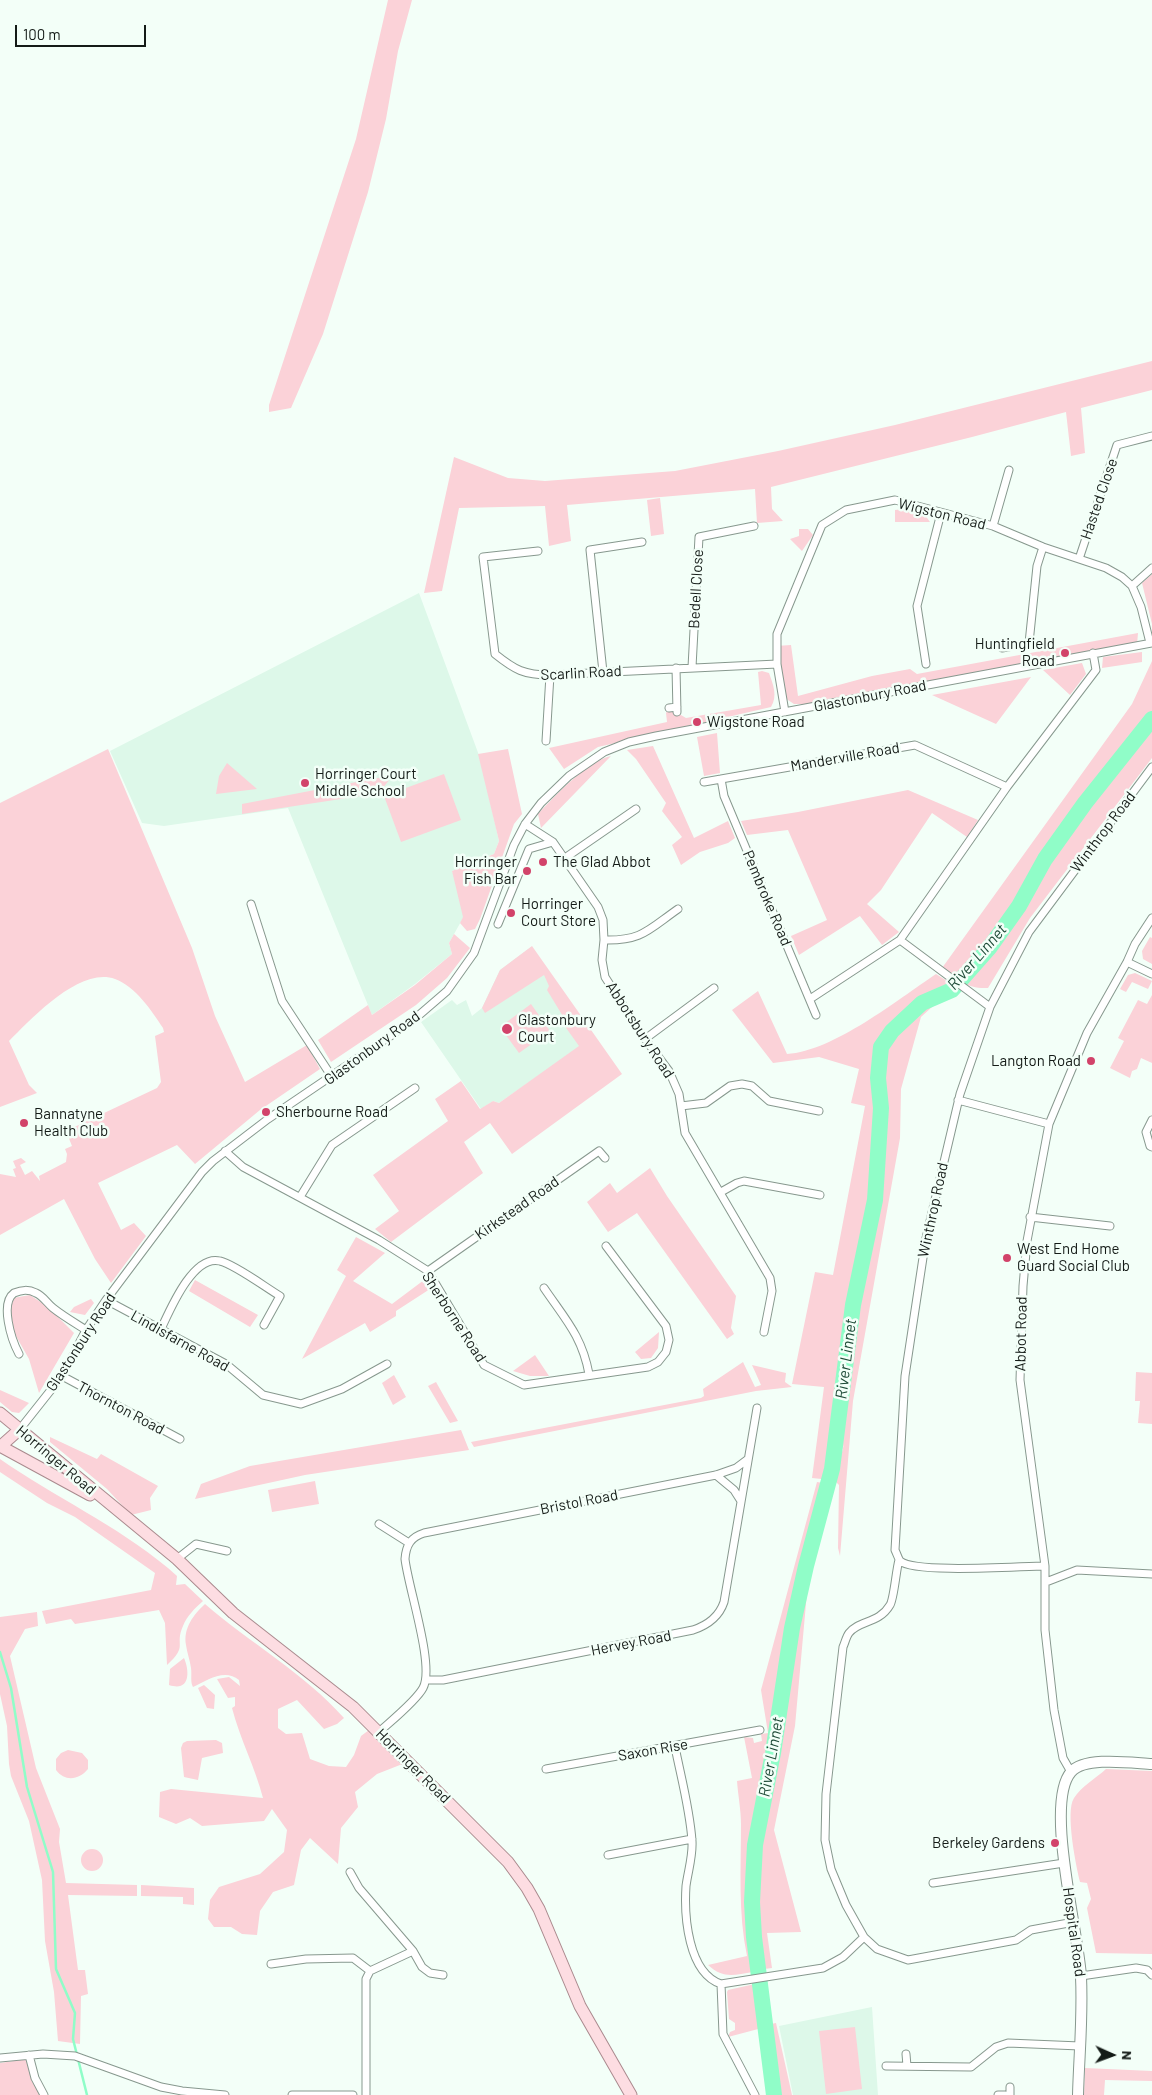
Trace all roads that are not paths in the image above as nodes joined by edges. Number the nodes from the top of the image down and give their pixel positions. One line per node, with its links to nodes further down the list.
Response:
1 (1152, 436): 9 (street, Hasted Close)
2 (1010, 470): 5 (street)
3 (942, 513): 5 (street, Wigston Road); 15 (street, Wigston Road); 16 (street)
4 (754, 526): 17 (street, Bedell Close)
5 (993, 526): 7 (street, Wigston Road)
6 (642, 542): 19 (street)
7 (1043, 547): 9 (street, Wigston Road); 13 (street)
8 (538, 551): 20 (street, Scarlin Road)
9 (1079, 559): 11 (street, Wigston Road)
10 (1152, 568): 11 (street)
11 (1132, 586): 12 (street)
12 (1151, 643): 14 (street, Glastonbury Road)
13 (1002, 648)
14 (1093, 654): 22 (street, Glastonbury Road); 27 (street)
15 (777, 664): 17 (street, Scarlin Road); 22 (street, Wigston Road)
16 (926, 664)
17 (692, 667): 18 (street, Scarlin Road)
18 (676, 668): 19 (street, Scarlin Road); 21 (street)
19 (604, 672): 20 (street, Scarlin Road)
20 (550, 675): 23 (street)
21 (669, 708)
22 (785, 712): 29 (street, Glastonbury Road)
23 (546, 741)
24 (1152, 767): 42 (street, Winthrop Road)
25 (721, 779): 26 (street, Manderville Road); 27 (street, Manderville Road); 41 (street, Pembroke Road)
26 (704, 782)
27 (1007, 787): 37 (street)
28 (636, 809): 31 (street)
29 (525, 824): 30 (street, Abbotsbury Road); 45 (street, Glastonbury Road)
30 (553, 842): 31 (street, Abbotsbury Road); 35 (street)
31 (565, 858): 36 (street, Abbotsbury Road)
32 (251, 904): 45 (street)
33 (678, 909): 36 (street)
34 (1152, 918): 38 (street, Abbot Road)
35 (498, 924)
36 (604, 940): 44 (street, Abbotsbury Road)
37 (900, 940): 41 (street); 42 (street)
38 (1127, 962): 39 (street); 51 (street, Abbot Road)
39 (1152, 974)
40 (714, 988): 44 (street)
41 (810, 1000): 43 (street, Pembroke Road)
42 (990, 1006): 47 (street, Winthrop Road)
43 (816, 1015)
44 (645, 1039): 48 (street, Abbotsbury Road)
45 (332, 1077): 53 (street, Glastonbury Road)
46 (415, 1088): 57 (street)
47 (958, 1100): 51 (street); 85 (street, Winthrop Road)
48 (681, 1106): 49 (street); 55 (street, Abbotsbury Road)
49 (818, 1111)
50 (1152, 1120): 52 (street)
51 (1049, 1124): 58 (street, Abbot Road)
52 (1152, 1147)
53 (225, 1152): 57 (street, Sherborne Road); 63 (street, Glastonbury Road)
54 (605, 1158): 61 (street, Kirkstead Road)
55 (721, 1192): 56 (street); 67 (street, Abbotsbury Road)
56 (820, 1195)
57 (300, 1197): 61 (street, Sherborne Road)
58 (1030, 1217): 59 (street); 86 (street, Abbot Road)
59 (1110, 1226)
60 (606, 1246): 70 (street, Sherborne Road)
61 (428, 1271): 70 (street, Sherborne Road)
62 (544, 1288): 70 (street)
63 (106, 1300): 65 (street, Lindisfarne Road); 66 (street, Glastonbury Road)
64 (264, 1325): 65 (street)
65 (161, 1329): 69 (street, Lindisfarne Road)
66 (86, 1330): 68 (street); 71 (street, Glastonbury Road)
67 (764, 1332)
68 (19, 1354)
69 (387, 1364)
70 (589, 1374)
71 (62, 1376): 74 (street, Glastonbury Road); 75 (street, Thornton Road)
72 (757, 1408): 77 (street, Hervey Road)
73 (0, 1414): 74 (main road, Horringer Road)
74 (20, 1430): 76 (main road); 80 (main road, Horringer Road)
75 (180, 1439)
76 (0, 1446): 80 (main road, Horringer Road)
77 (748, 1459): 78 (street, Bristol Road); 79 (street, Hervey Road)
78 (716, 1475): 79 (street); 82 (street, Bristol Road)
79 (741, 1501): 89 (street, Hervey Road)
80 (111, 1506): 84 (main road, Horringer Road)
81 (379, 1524): 82 (street)
82 (409, 1543): 89 (street)
83 (227, 1551): 84 (street)
84 (177, 1559): 91 (main road, Horringer Road)
85 (899, 1560): 86 (street); 102 (street, Winthrop Road)
86 (1046, 1566): 88 (street, Abbot Road)
87 (1152, 1574): 88 (street)
88 (1046, 1582): 95 (street, Abbot Road)
89 (426, 1680): 91 (street)
90 (760, 1730): 92 (street, Saxon Rise)
91 (379, 1732): 122 (main road, Horringer Road)
92 (676, 1747): 94 (street, Saxon Rise); 96 (street)
93 (1152, 1764): 95 (street)
94 (546, 1769)
95 (1071, 1772): 98 (street, Hospital Road)
96 (692, 1839): 97 (street); 109 (street)
97 (608, 1855)
98 (1064, 1862): 100 (street); 101 (street, Hospital Road)
99 (350, 1872): 103 (street)
100 (933, 1883)
101 (1074, 1922): 102 (street); 108 (street, Hospital Road)
102 (864, 1937): 109 (street)
103 (413, 1951): 105 (street); 106 (street)
104 (272, 1964): 105 (street)
105 (370, 1971): 121 (street)
106 (444, 1975)
107 (1152, 1975): 108 (street)
108 (1081, 1976): 110 (street, Hospital Road)
109 (721, 1984): 123 (street)
110 (1080, 2046): 115 (street); 127 (street, Hospital Road)
111 (906, 2054): 115 (street)
112 (29, 2055): 113 (street); 117 (street); 118 (street)
113 (0, 2058)
114 (886, 2066): 115 (street)
115 (907, 2066)
116 (1010, 2087): 126 (street)
117 (44, 2095)
118 (225, 2095)
119 (292, 2095): 120 (street)
120 (353, 2095)
121 (366, 2095)
122 (631, 2095)
123 (755, 2095)
124 (998, 2095): 125 (street)
125 (1004, 2095)
126 (1010, 2095)
127 (1078, 2095)

